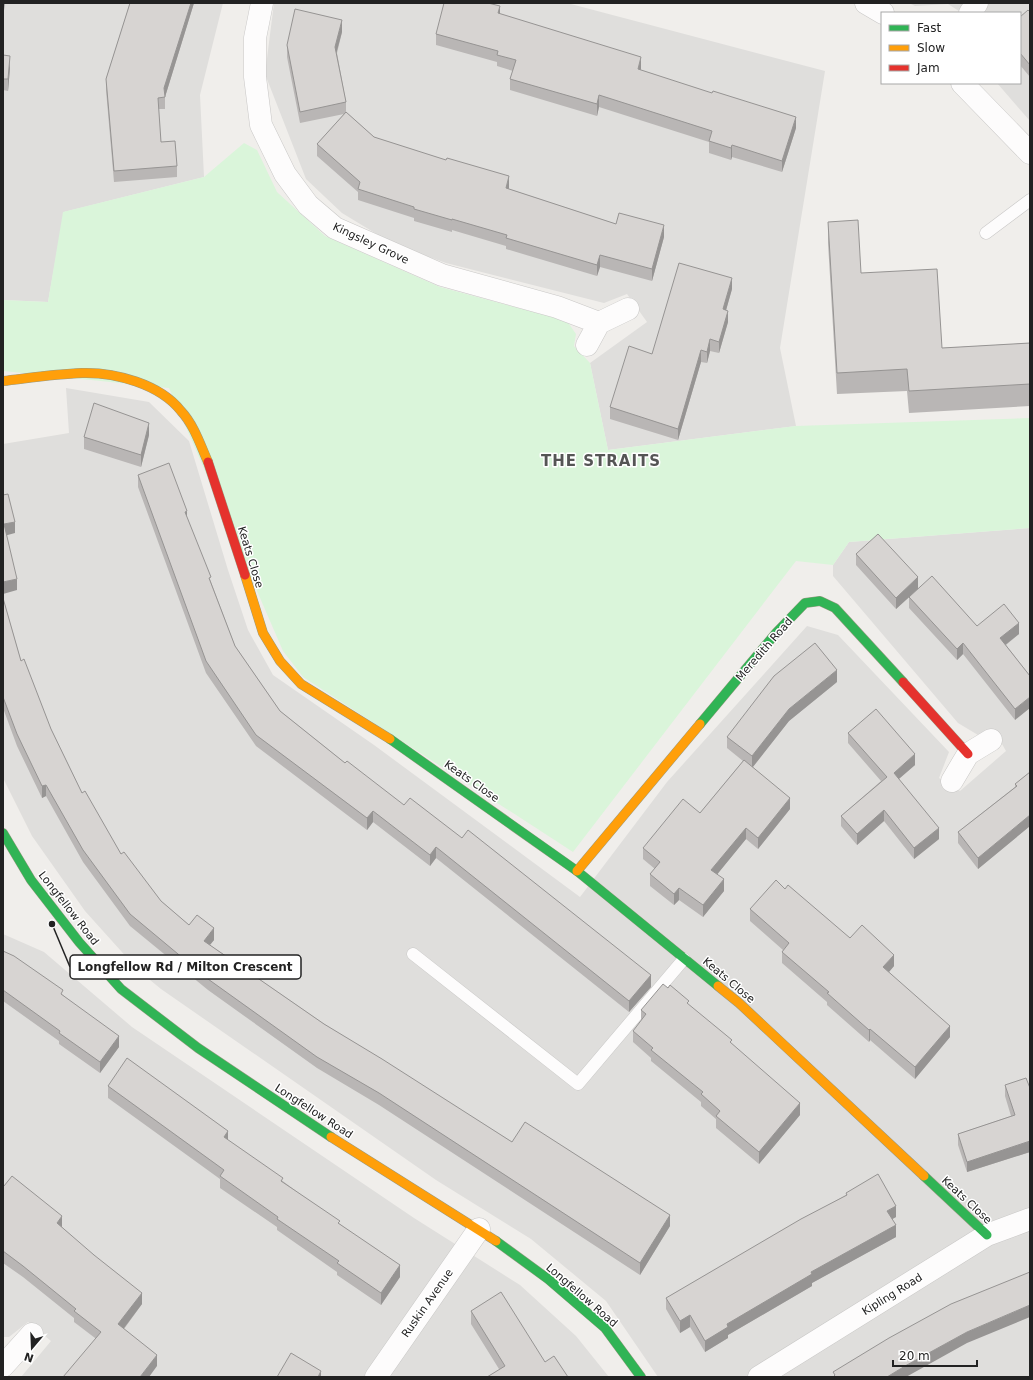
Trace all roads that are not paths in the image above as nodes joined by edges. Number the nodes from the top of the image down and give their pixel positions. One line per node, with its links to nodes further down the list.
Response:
1 (262, 3): 11 (street, Kingsley Grove)
2 (866, 3): 4 (street)
3 (977, 3): 5 (street)
4 (881, 12)
5 (971, 12)
6 (963, 84): 7 (street)
7 (1030, 153)
8 (1030, 200): 9 (lane)
9 (986, 233)
10 (628, 308): 11 (street)
11 (599, 323): 12 (street)
12 (587, 346)
13 (3, 381): 18 (street, Keats Close)
14 (991, 740): 15 (street)
15 (968, 754): 16 (street); 18 (street, Meredith Road)
16 (952, 781)
17 (3, 833): 22 (street, Longfellow Road)
18 (577, 871): 20 (street, Keats Close)
19 (413, 954): 20 (lane)
20 (684, 959): 23 (street, Keats Close)
21 (1030, 1219): 23 (street, Kipling Road)
22 (479, 1229): 26 (street, Ruskin Avenue); 27 (street, Longfellow Road)
23 (987, 1235): 28 (street, Kipling Road)
24 (32, 1334): 25 (street)
25 (3, 1366)
26 (376, 1377)
27 (641, 1377)
28 (759, 1377)

